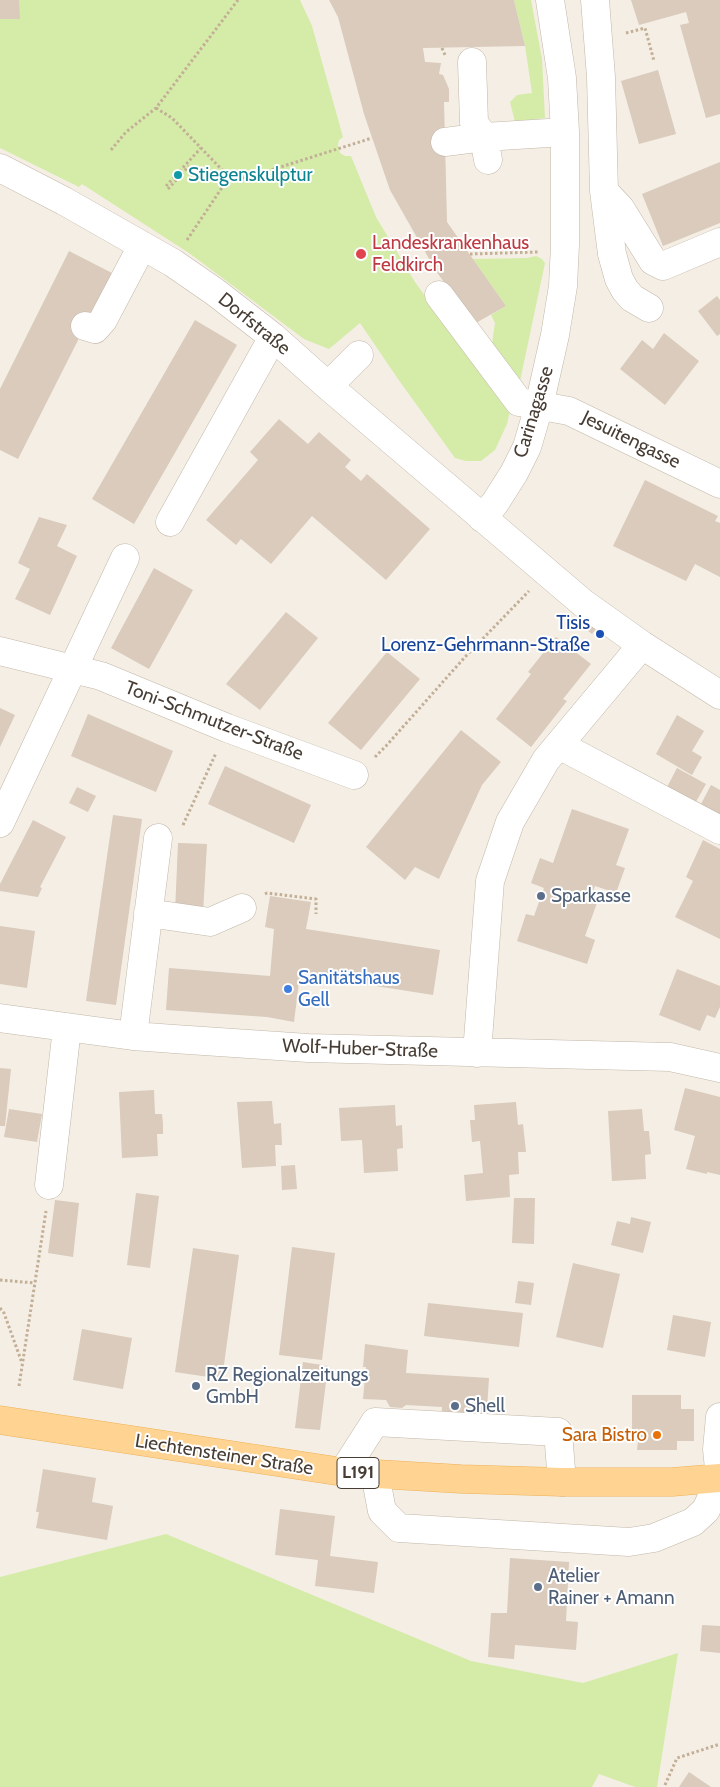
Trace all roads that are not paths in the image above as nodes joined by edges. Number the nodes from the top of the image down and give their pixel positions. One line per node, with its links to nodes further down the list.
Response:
1 (550, 0): 4 (street, Carinagasse)
2 (595, 0): 8 (street)
3 (472, 62): 6 (street)
4 (565, 132): 6 (street); 17 (street, Carinagasse)
5 (445, 142): 6 (street)
6 (486, 149)
7 (1, 171): 10 (street, Dorfstraße)
8 (604, 191): 9 (street); 12 (street)
9 (720, 242)
10 (142, 246): 13 (street); 14 (street, Dorfstraße)
11 (439, 295): 17 (street, Jesuitengasse)
12 (649, 308)
13 (85, 326)
14 (273, 337): 16 (street, Dorfstraße); 20 (street)
15 (359, 355): 16 (street)
16 (328, 386): 19 (street, Dorfstraße)
17 (539, 406): 18 (street, Jesuitengasse); 19 (street, Carinagasse)
18 (720, 484)
19 (482, 518): 22 (street)
20 (170, 522)
21 (125, 558): 24 (street)
22 (642, 645): 25 (street); 26 (street)
23 (0, 651): 24 (street, Toni-Schmutzer-Straße)
24 (72, 668): 27 (street, Toni-Schmutzer-Straße); 28 (street)
25 (720, 696)
26 (559, 745): 29 (street); 36 (street)
27 (354, 775)
28 (0, 823)
29 (720, 830)
30 (158, 838): 32 (street)
31 (242, 908): 32 (street)
32 (148, 913): 35 (street)
33 (0, 1018): 34 (street, Wolf-Huber-Straße)
34 (67, 1028): 35 (street, Wolf-Huber-Straße); 38 (street)
35 (133, 1036): 36 (street, Wolf-Huber-Straße)
36 (477, 1053): 37 (street, Wolf-Huber-Straße)
37 (720, 1068)
38 (49, 1185)
39 (720, 1418): 43 (street)
40 (0, 1420): 41 (main road, Liechtensteiner Straße / L191)
41 (343, 1472): 42 (main road, Liechtensteiner Straße / L191); 44 (street)
42 (375, 1474): 43 (street); 44 (main road, Liechtensteiner Straße / L191)
43 (720, 1478): 44 (main road, Liechtensteiner Straße / L191)
44 (562, 1482)

